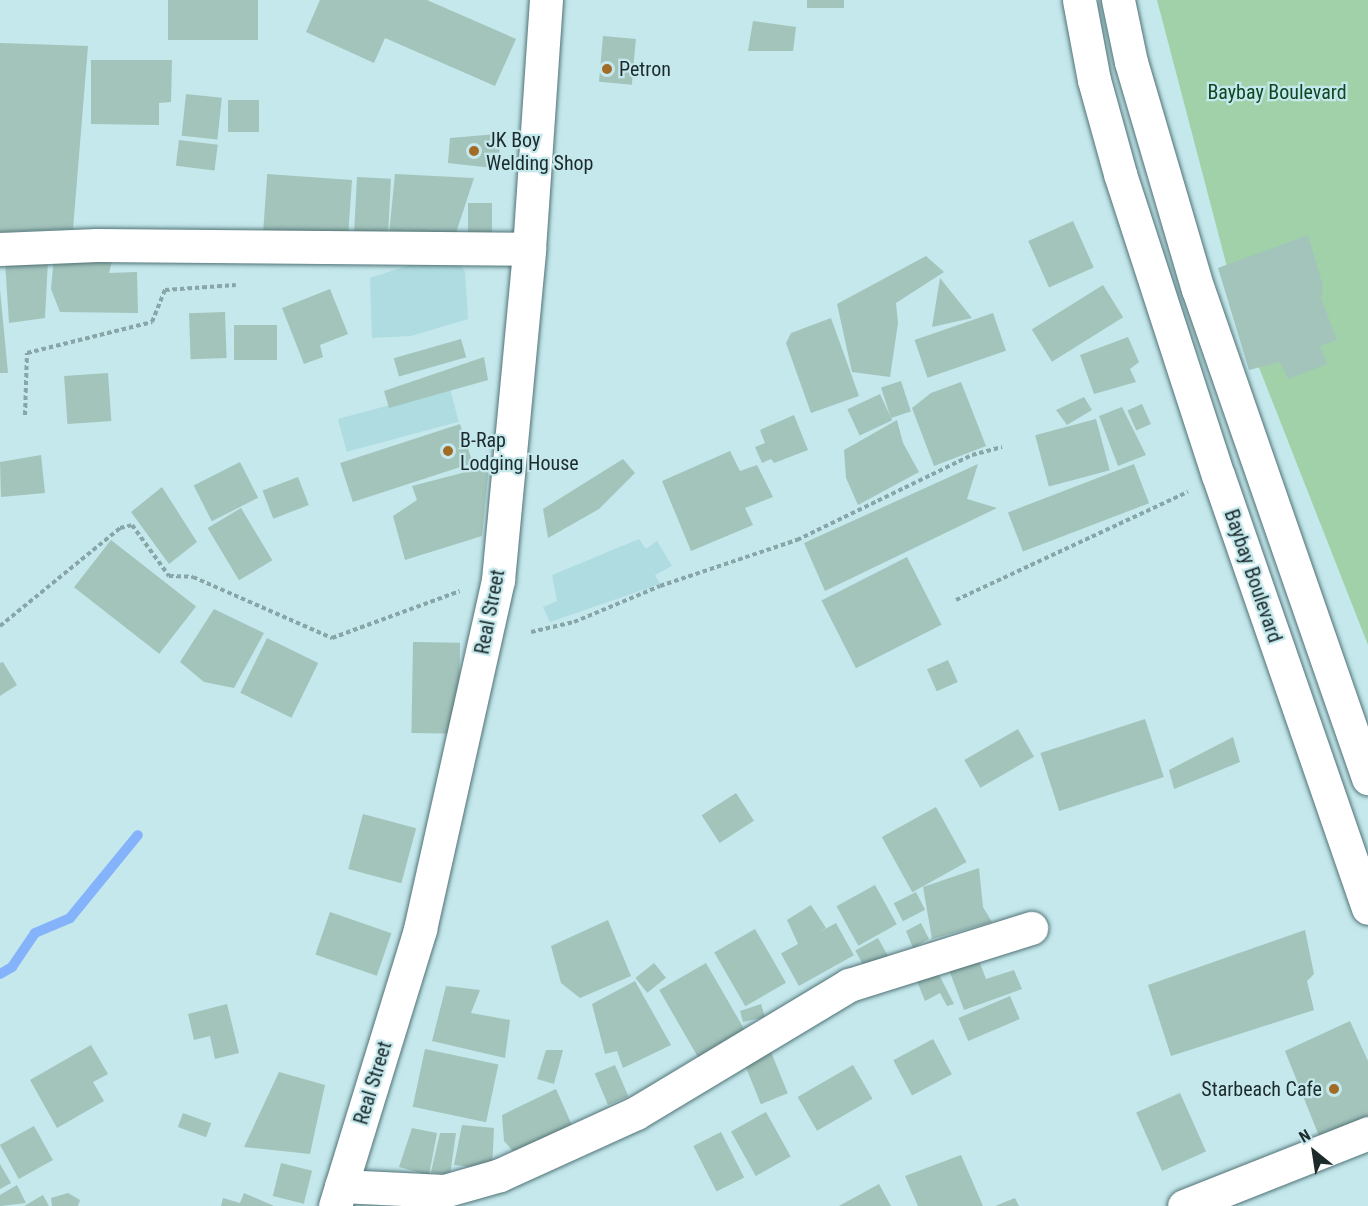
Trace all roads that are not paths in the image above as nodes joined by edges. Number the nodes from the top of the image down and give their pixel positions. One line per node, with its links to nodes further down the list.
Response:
1 (546, 0): 5 (street, Real Street)
2 (1079, 0): 7 (street, Baybay Boulevard)
3 (1118, 0): 6 (street)
4 (0, 249): 5 (street)
5 (529, 249): 12 (street, Real Street)
6 (1261, 464): 7 (street); 8 (street)
7 (1218, 476): 9 (street, Baybay Boulevard)
8 (1368, 778)
9 (1368, 908)
10 (1031, 928): 12 (street)
11 (1368, 1133): 13 (street)
12 (338, 1196)
13 (1184, 1206)

